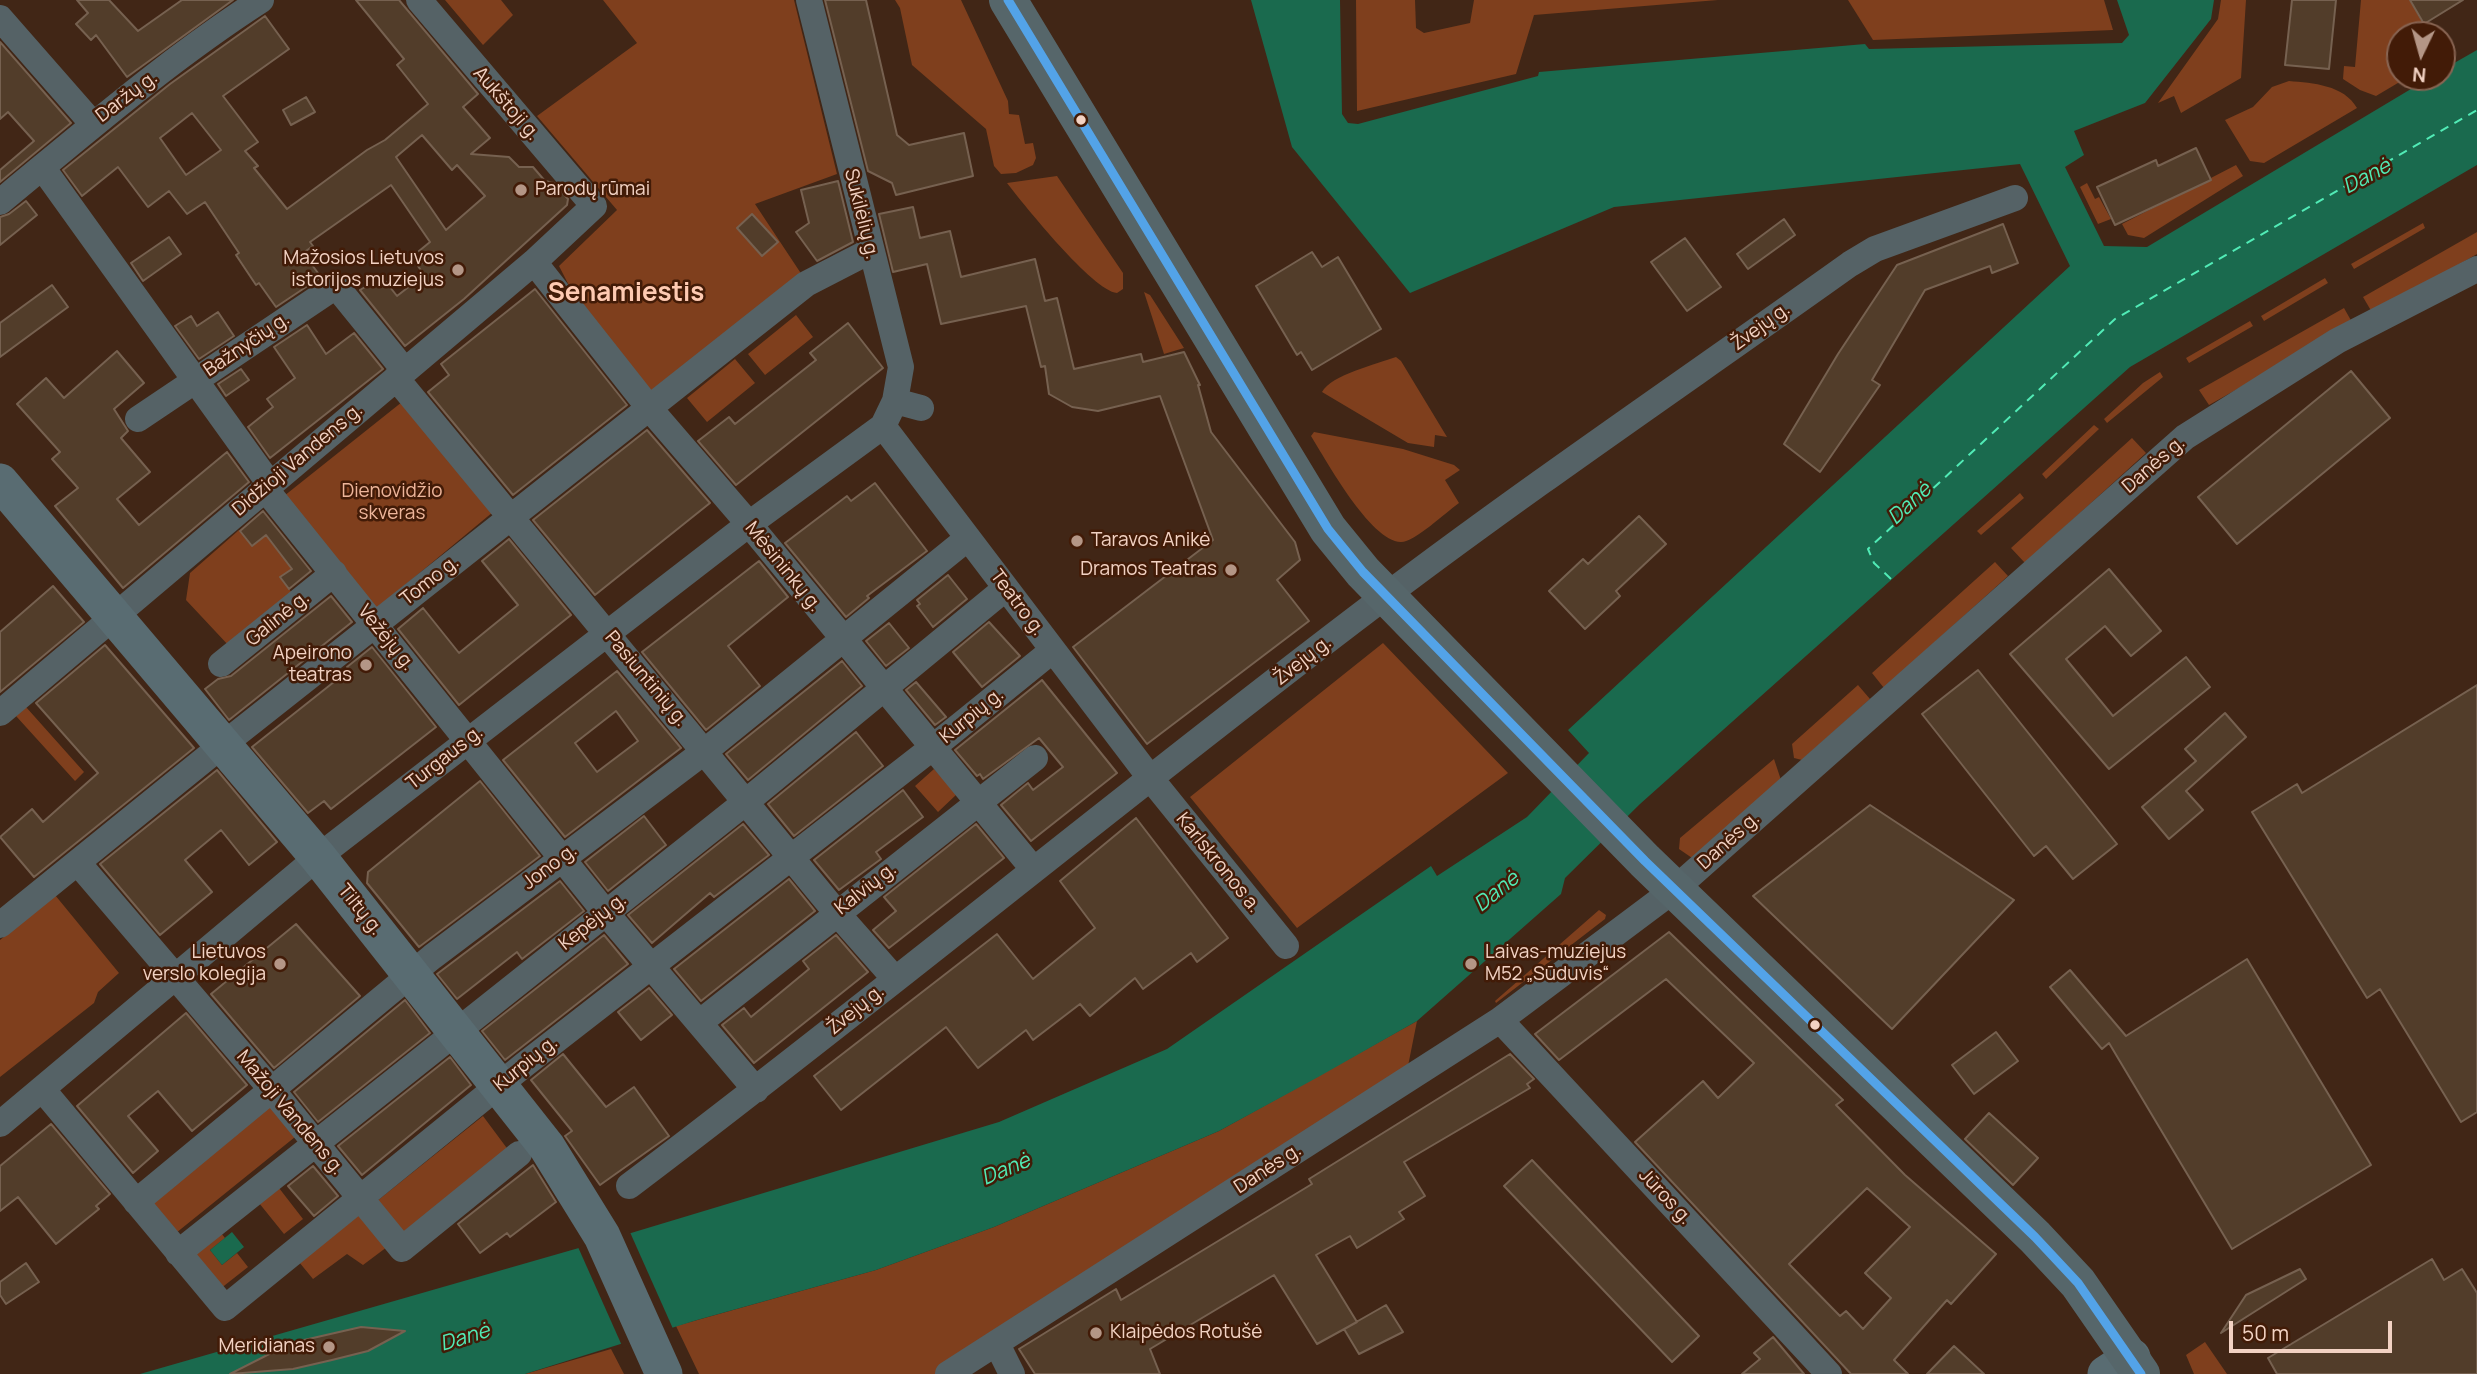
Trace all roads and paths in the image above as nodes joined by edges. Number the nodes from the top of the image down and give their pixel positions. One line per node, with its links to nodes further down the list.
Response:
1 (261, 0): 6 (street, Daržų g.)
2 (419, 0): 10 (street, Aukštoji g.)
3 (809, 0): 11 (street, Sukilėlių g.)
4 (1008, 0): 28 (main road)
5 (0, 18): 6 (street)
6 (92, 123): 7 (street, Daržų g.)
7 (42, 167): 9 (street, Daržų g.); 15 (street, Vežėjų g.)
8 (2015, 198): 28 (street, Žvejų g.)
9 (0, 202)
10 (594, 206): 12 (street, Didžioji Vandens g.)
11 (870, 251): 16 (street, Sukilėlių g.); 18 (street, Tomo g.)
12 (534, 262): 14 (street, Didžioji Vandens g.); 18 (street, Mėsininkų g.)
13 (2477, 269): 50 (street, Danės g.)
14 (401, 375): 15 (street, Bažnyčių g.); 22 (street, Didžioji Vandens g.); 23 (street, Pasiuntinių g.)
15 (194, 380): 19 (street, Bažnyčių g.); 22 (street, Vežėjų g.)
16 (895, 401): 17 (street); 20 (street, Turgaus g.)
17 (921, 408)
18 (650, 409): 23 (street, Tomo g.); 24 (street, Mėsininkų g.)
19 (138, 419)
20 (883, 426): 24 (street, Turgaus g.); 25 (street, Teatro g.)
21 (0, 482): 29 (street, Tiltų g.)
22 (269, 483): 26 (street, Vežėjų g.); 29 (street, Didžioji Vandens g.)
23 (513, 517): 30 (street, Tomo g.); 31 (street, Pasiuntinių g.)
24 (749, 524): 31 (street, Turgaus g.); 32 (street, Mėsininkų g.)
25 (968, 538): 27 (street, Teatro g.); 32 (street, Jono g.)
26 (334, 573): 30 (street, Vežėjų g.); 34 (street, Galinė g.)
27 (1006, 588): 33 (street, Teatro g.); 35 (street, Kepėjų g.)
28 (1385, 597): 42 (street, Žvejų g.); 50 (main road)
29 (113, 615): 36 (street, Didžioji Vandens g.); 38 (street, Tiltų g.)
30 (375, 624): 37 (street, Vežėjų g.); 38 (street, Tomo g.)
31 (608, 634): 37 (street, Turgaus g.); 40 (street, Pasiuntinių g.)
32 (843, 640): 35 (street, Mėsininkų g.); 40 (street, Jono g.)
33 (1053, 650): 39 (street, Kurpių g.); 42 (street, Teatro g.)
34 (221, 664)
35 (885, 690): 39 (street, Mėsininkų g.); 43 (street, Kepėjų g.)
36 (0, 713)
37 (468, 740): 46 (street, Turgaus g.); 47 (street, Vežėjų g.)
38 (223, 744): 46 (street, Tiltų g.); 48 (street, Tomo g.)
39 (932, 748): 44 (street, Mėsininkų g.); 45 (street, Kurpių g.)
40 (705, 751): 43 (street, Pasiuntinių g.); 47 (street, Jono g.)
41 (1035, 758): 44 (street, Kalvių g.)
42 (1151, 779): 49 (street, Žvejų g.); 54 (street, Karlskronos a.)
43 (747, 801): 45 (street, Pasiuntinių g.); 51 (street, Kepėjų g.)
44 (976, 802): 49 (street, Mėsininkų g.); 52 (street, Kalvių g.)
45 (791, 856): 52 (street, Pasiuntinių g.); 55 (street, Kurpių g.)
46 (318, 857): 56 (street, Tiltų g.); 57 (street, Turgaus g.)
47 (562, 857): 51 (street, Vežėjų g.); 56 (street, Jono g.)
48 (78, 863): 53 (street, Tomo g.); 57 (street, Mažoji Vandens g.)
49 (1034, 870): 58 (street, Žvejų g.)
50 (1675, 889): 59 (street, Danės g.); 75 (main road)
51 (606, 912): 55 (street, Vežėjų g.); 61 (street, Kepėjų g.)
52 (836, 912): 58 (street, Pasiuntinių g.); 60 (street, Kalvių g.)
53 (0, 925)
54 (1286, 946)
55 (651, 966): 60 (street, Vežėjų g.); 62 (street, Kurpių g.)
56 (411, 974): 61 (street, Tiltų g.); 64 (street, Jono g.)
57 (175, 976): 63 (street, Turgaus g.); 64 (street, Mažoji Vandens g.)
58 (895, 979): 65 (street, Žvejų g.)
59 (1500, 1020): 73 (street, Danės g.); 78 (street, Jūros g.)
60 (699, 1023): 65 (street, Vežėjų g.)
61 (456, 1029): 62 (street, Tiltų g.); 67 (street, Kepėjų g.)
62 (500, 1085): 70 (street, Kurpių g.); 74 (street, Tiltų g.)
63 (43, 1090): 66 (street, Turgaus g.); 71 (street, Kurpių g.)
64 (272, 1090): 67 (street, Mažoji Vandens g.); 71 (street, Jono g.)
65 (756, 1090): 69 (street, Žvejų g.)
66 (0, 1124)
67 (316, 1145): 70 (street, Mažoji Vandens g.); 72 (street, Kepėjų g.)
68 (519, 1154): 70 (street, Mažoji Vandens g.)
69 (629, 1186)
70 (361, 1197): 72 (street, Kurpių g.)
71 (136, 1202): 72 (street, Kurpių g.)
72 (178, 1253)
73 (997, 1344): 76 (street, Danės g.); 77 (street)
74 (658, 1360)
75 (2126, 1368)
76 (948, 1374)
77 (1012, 1374)
78 (1829, 1374)

